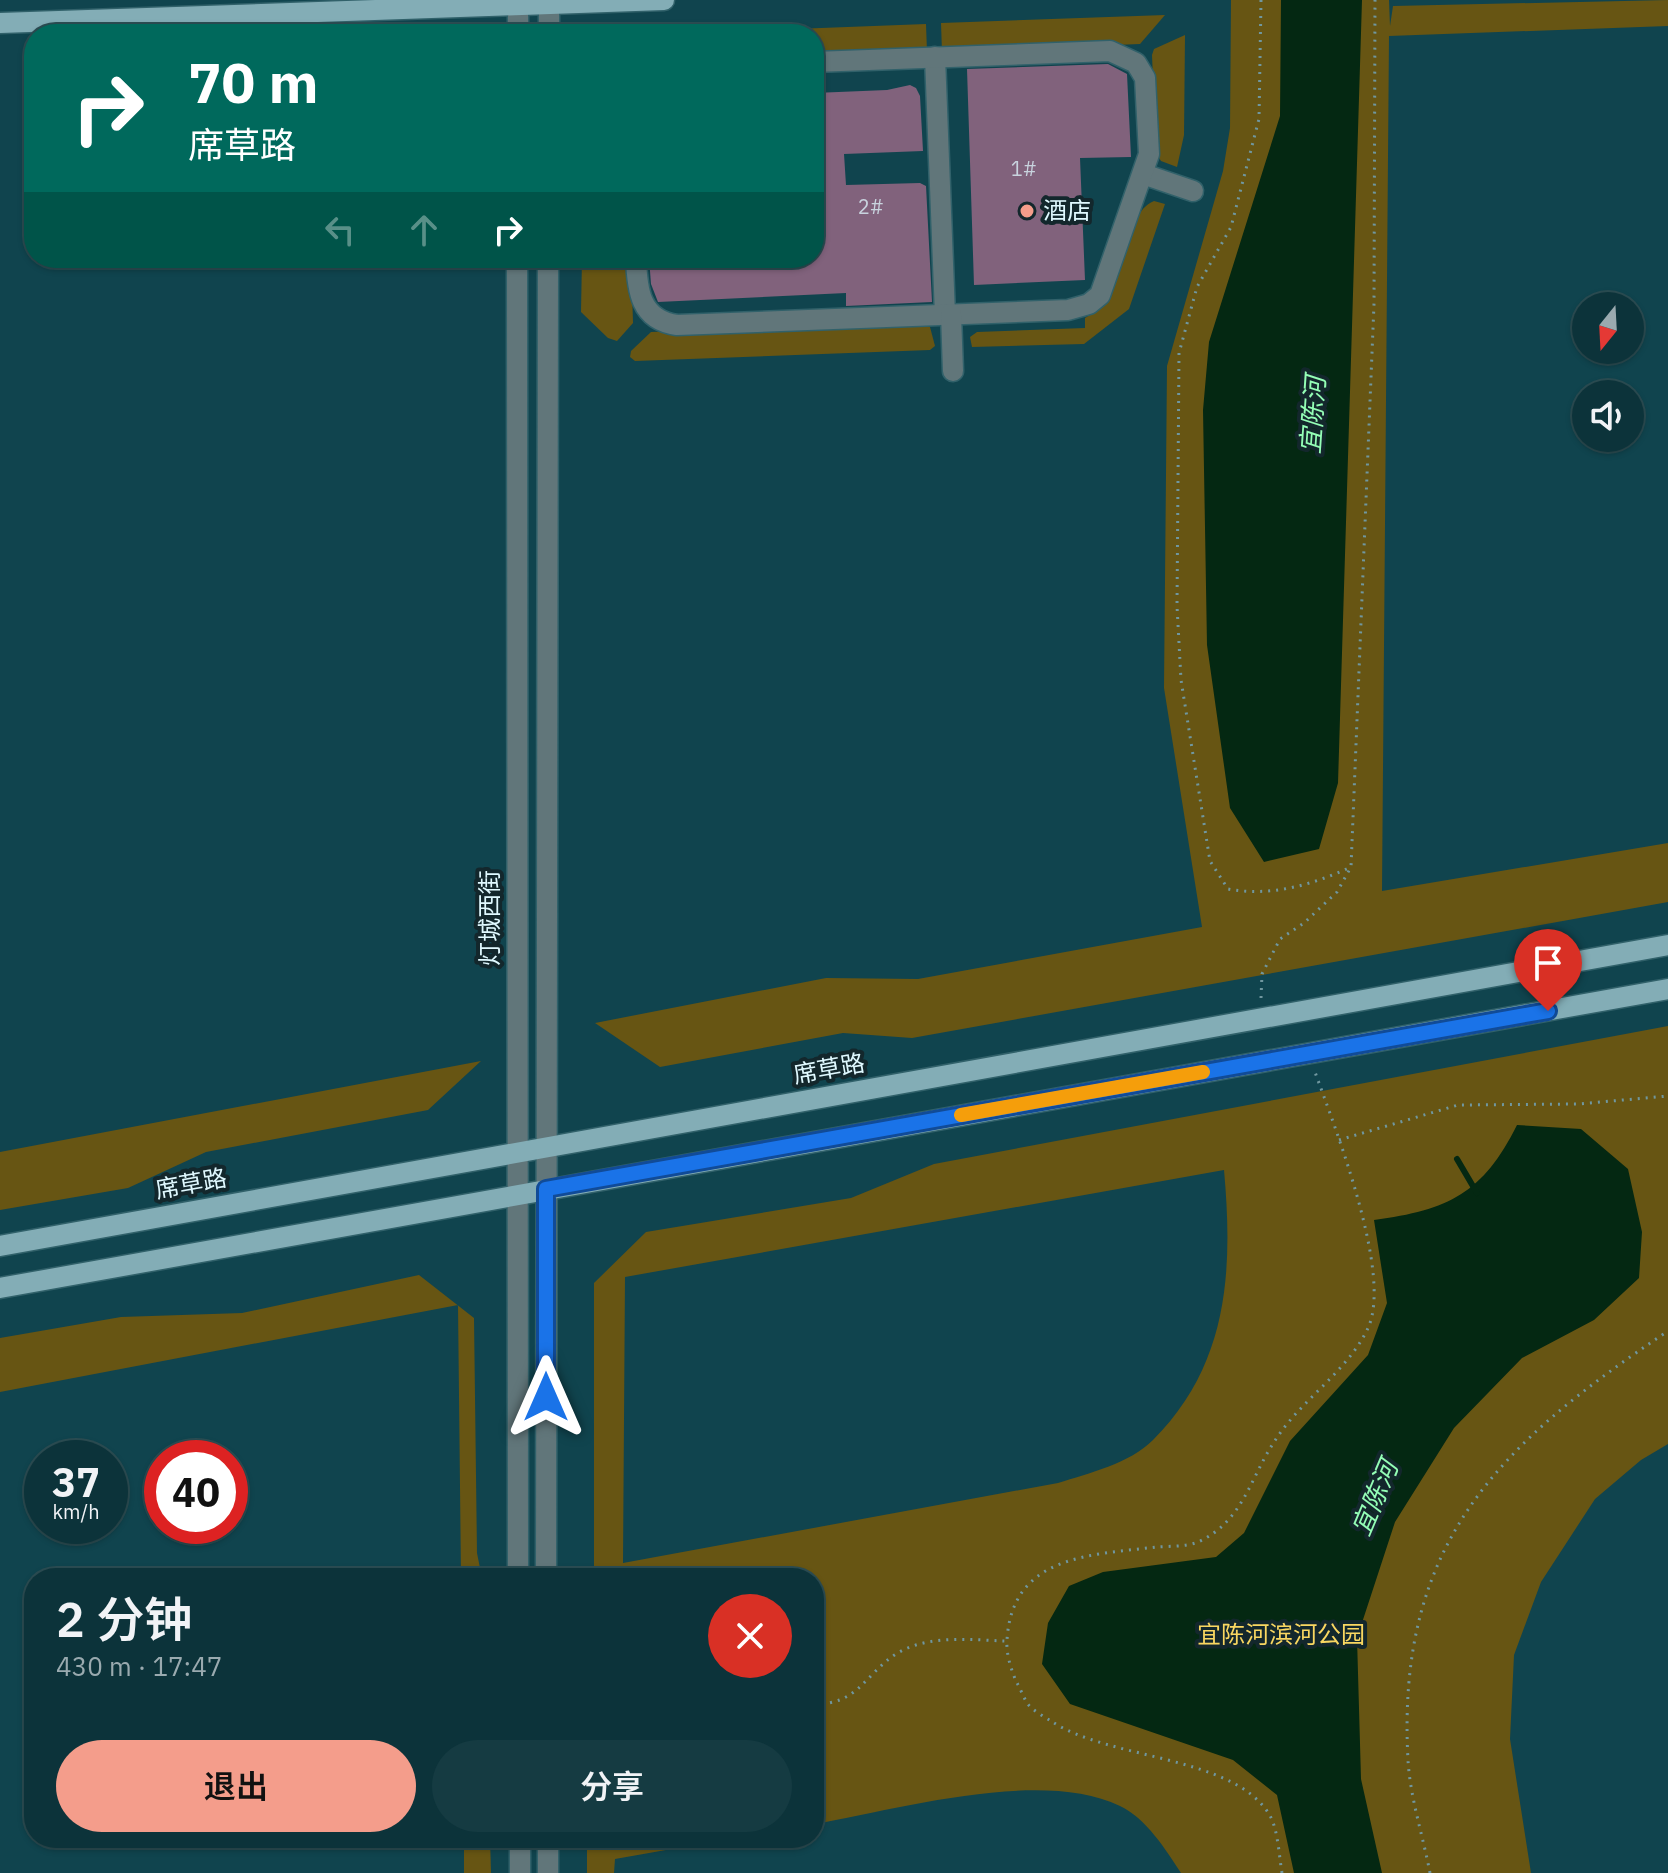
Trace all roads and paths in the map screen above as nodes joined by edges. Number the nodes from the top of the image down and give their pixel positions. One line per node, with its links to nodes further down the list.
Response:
1 (664, 0): 4 (main road)
2 (1261, 0): 18 (path)
3 (1375, 0): 18 (path)
4 (549, 2): 5 (main road); 8 (street)
5 (518, 3): 6 (main road); 7 (street)
6 (0, 23)
7 (518, 24)
8 (549, 24)
9 (935, 57): 10 (street); 11 (street); 16 (street)
10 (824, 62)
11 (1143, 174): 12 (street); 16 (street)
12 (1193, 191)
13 (517, 268): 26 (street, 灯城西街)
14 (548, 268): 25 (street)
15 (637, 268): 16 (street)
16 (948, 314): 17 (street)
17 (953, 371)
18 (1351, 867): 21 (path)
19 (1668, 945): 21 (main road, 席草路)
20 (1668, 989): 22 (main road)
21 (1261, 1017): 25 (main road, 席草路)
22 (1308, 1054): 24 (path); 27 (main road)
23 (1668, 1096): 24 (path)
24 (1339, 1140): 34 (path)
25 (546, 1145): 26 (main road, 席草路); 27 (street)
26 (515, 1151): 28 (street, 灯城西街); 29 (main road, 席草路)
27 (546, 1189): 28 (main road); 33 (street)
28 (515, 1194): 30 (main road); 32 (street, 灯城西街)
29 (0, 1246)
30 (0, 1288)
31 (1668, 1331): 41 (path)
32 (518, 1568)
33 (546, 1568)
34 (1006, 1641): 35 (path); 40 (path)
35 (824, 1705)
36 (520, 1848): 38 (street)
37 (548, 1848): 39 (street)
38 (520, 1873)
39 (548, 1873)
40 (1282, 1873)
41 (1430, 1873)

